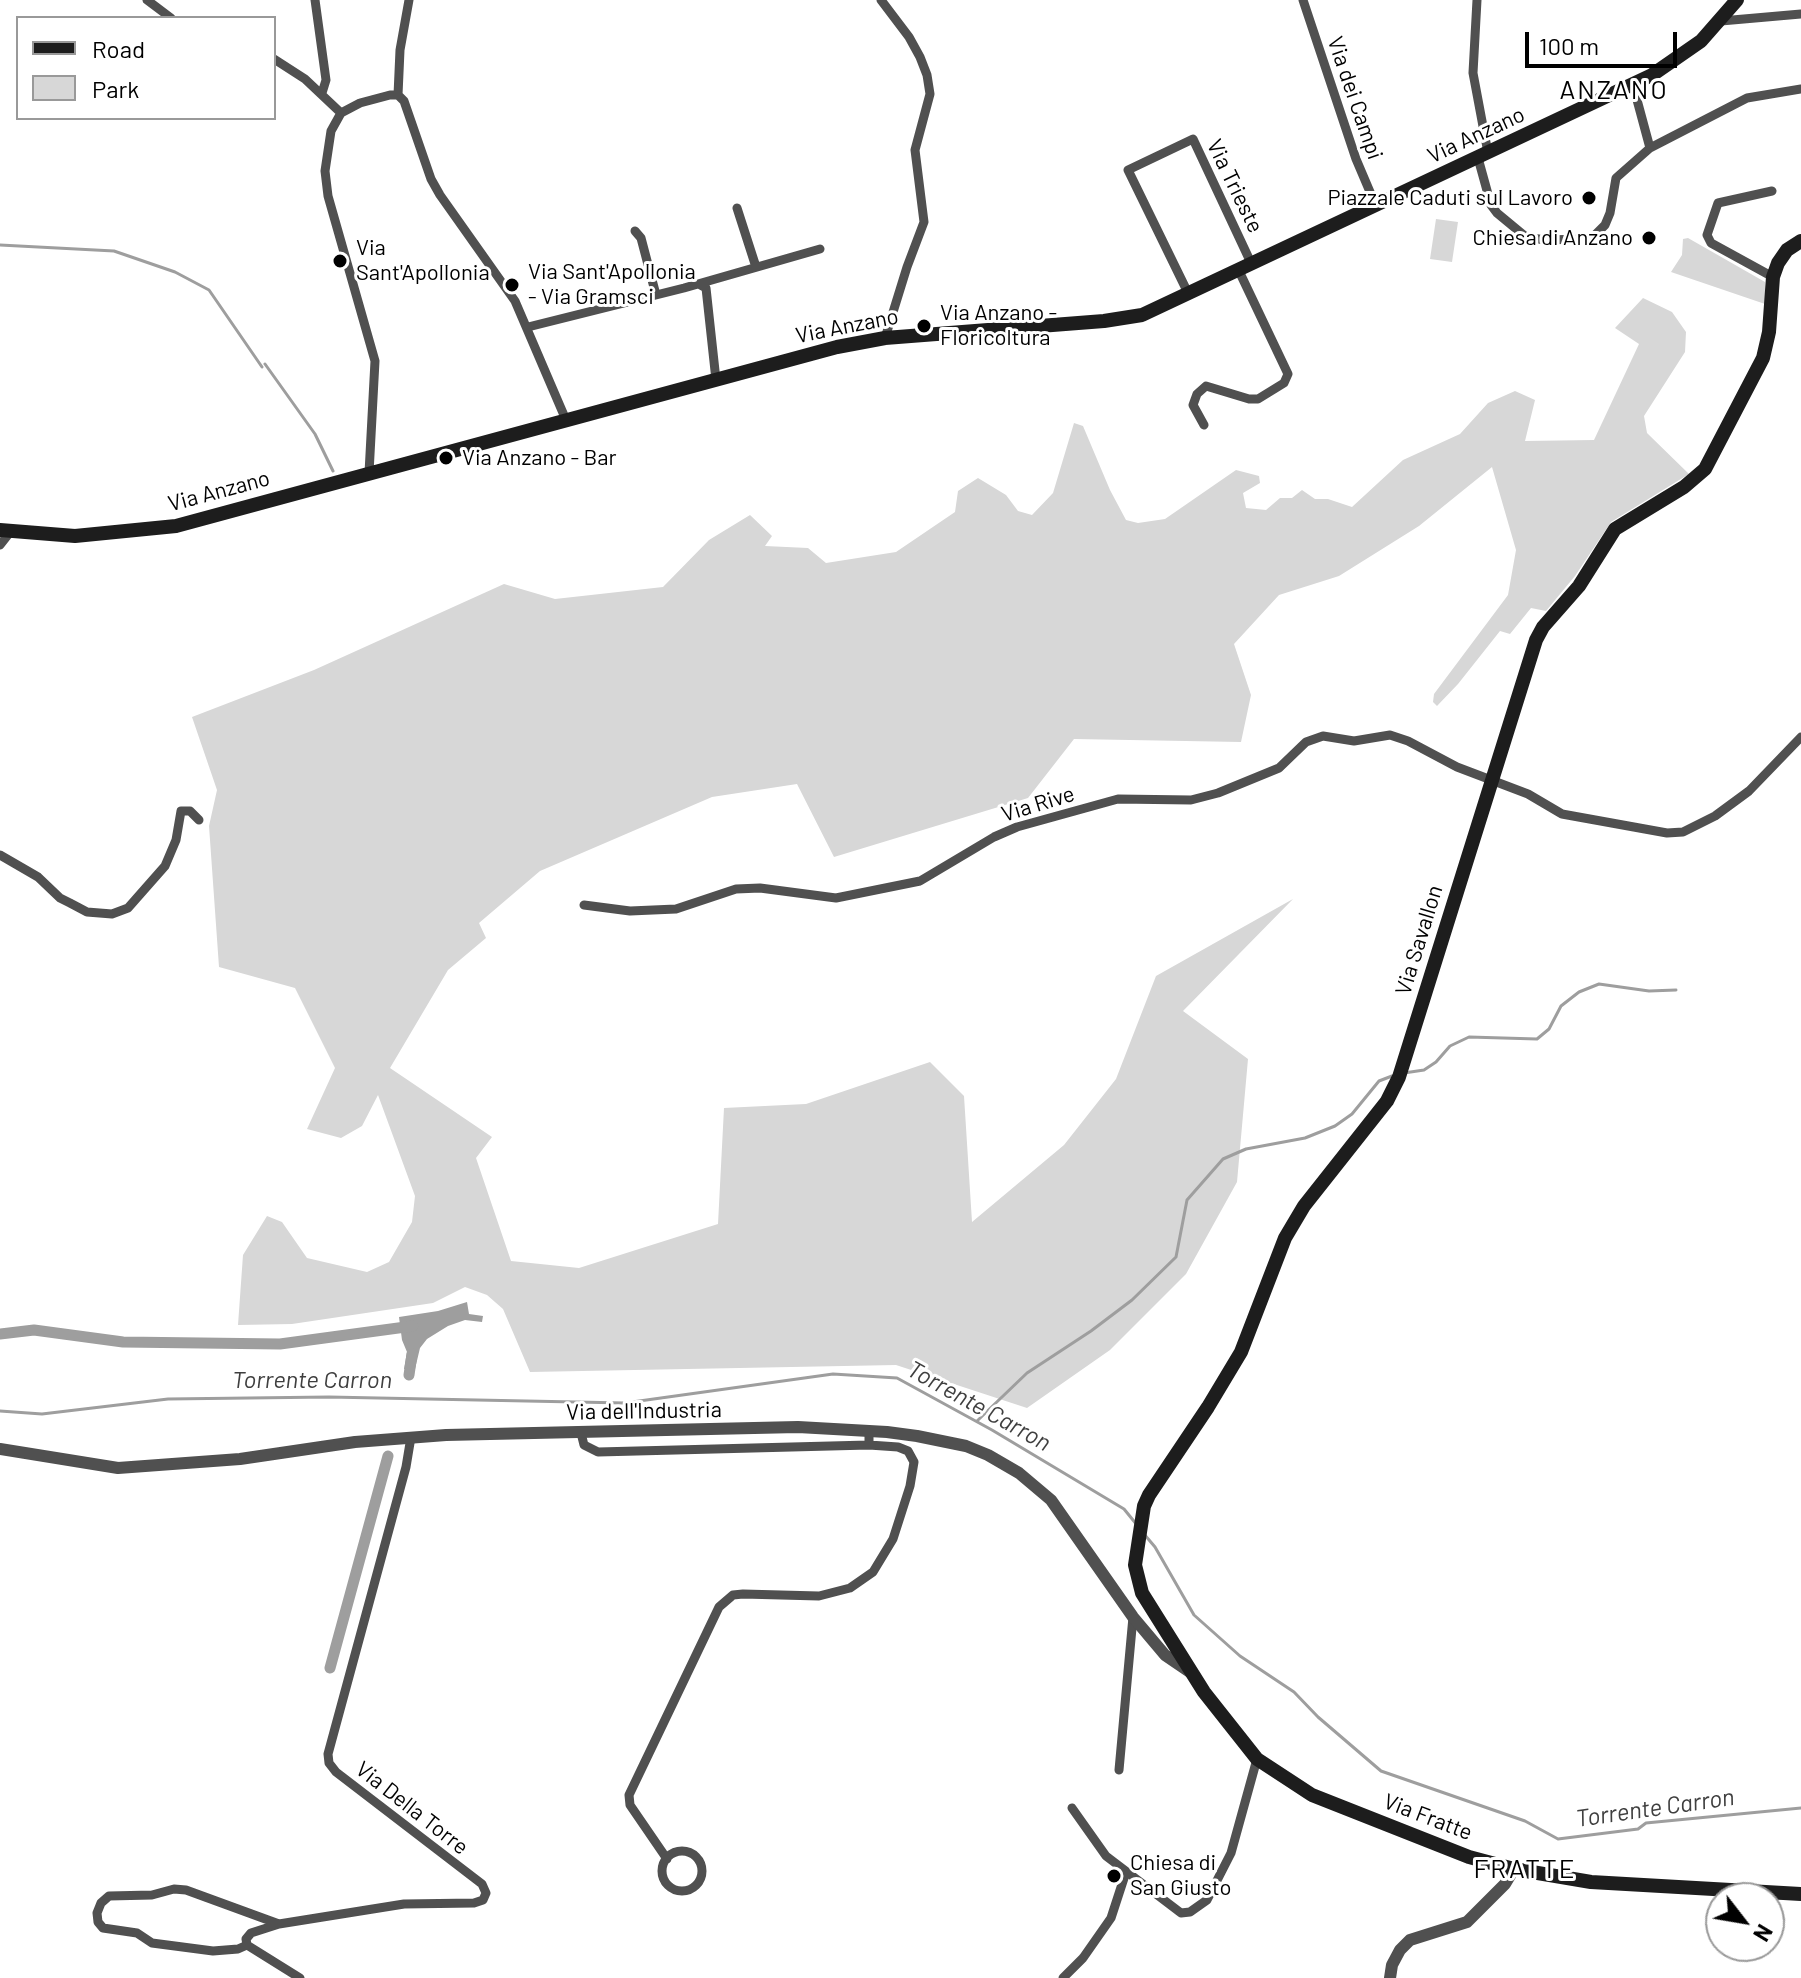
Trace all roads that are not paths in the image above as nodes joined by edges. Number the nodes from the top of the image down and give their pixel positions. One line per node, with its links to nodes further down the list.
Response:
1 (147, 0): 9 (street)
2 (315, 0): 14 (street)
3 (409, 0): 15 (street)
4 (881, 0): 32 (street)
5 (1303, 0): 20 (street, Via dei Campi)
6 (1477, 0): 18 (street)
7 (1737, 0): 10 (main road, Via Anzano)
8 (1801, 14): 10 (street)
9 (168, 16)
10 (1721, 21): 12 (main road, Via Anzano)
11 (276, 60): 14 (street)
12 (1633, 85): 17 (street); 18 (main road, Via Anzano)
13 (1801, 89): 17 (street)
14 (322, 93): 16 (street)
15 (398, 95): 16 (street); 31 (street)
16 (341, 113): 36 (street)
17 (1650, 148): 18 (street)
18 (1483, 156): 20 (main road, Via Anzano)
19 (1772, 191): 27 (street)
20 (1376, 206): 26 (main road, Via Anzano)
21 (737, 208): 25 (street)
22 (635, 231): 29 (street)
23 (1801, 241): 27 (main road)
24 (820, 249): 25 (street)
25 (756, 267): 28 (street)
26 (1246, 268): 30 (main road, Via Anzano); 30 (street, Via Trieste); 35 (street)
27 (1773, 277): 40 (main road, Via Savallon)
28 (699, 284): 29 (street); 33 (street)
29 (656, 295): 31 (street)
30 (1189, 295): 32 (main road, Via Anzano)
31 (528, 327): 34 (street)
32 (885, 338): 33 (main road, Via Anzano)
33 (716, 380): 34 (main road, Via Anzano)
34 (566, 420): 36 (main road, Via Anzano)
35 (1204, 425)
36 (369, 473): 37 (main road, Via Anzano)
37 (6, 531): 38 (street)
38 (0, 545)
39 (1801, 737): 40 (street, Via Rive)
40 (1492, 779): 43 (street, Via Rive); 50 (main road, Via Savallon)
41 (199, 820): 42 (street)
42 (0, 855)
43 (584, 905)
44 (869, 1431): 45 (street, Via dell'Industria); 47 (street); 49 (street, Via dell'Industria)
45 (581, 1433): 46 (street, Via dell'Industria); 47 (street)
46 (411, 1437): 48 (street, Via dell'Industria); 58 (street, Via Della Torre)
47 (869, 1445): 54 (street)
48 (0, 1449)
49 (1133, 1617): 50 (street, Via dell'Industria); 52 (street)
50 (1190, 1672): 51 (main road, Via Fratte)
51 (1257, 1759): 55 (main road, Via Fratte); 56 (street)
52 (1119, 1770)
53 (1072, 1808): 56 (street)
54 (667, 1859): 54 (street)
55 (1514, 1869): 57 (main road, Via Fratte); 62 (street)
56 (1126, 1872): 61 (street)
57 (1801, 1894)
58 (279, 1924): 59 (street, Via Della Torre); 59 (street)
59 (247, 1945): 60 (street)
60 (300, 1978)
61 (1063, 1978)
62 (1390, 1978)

